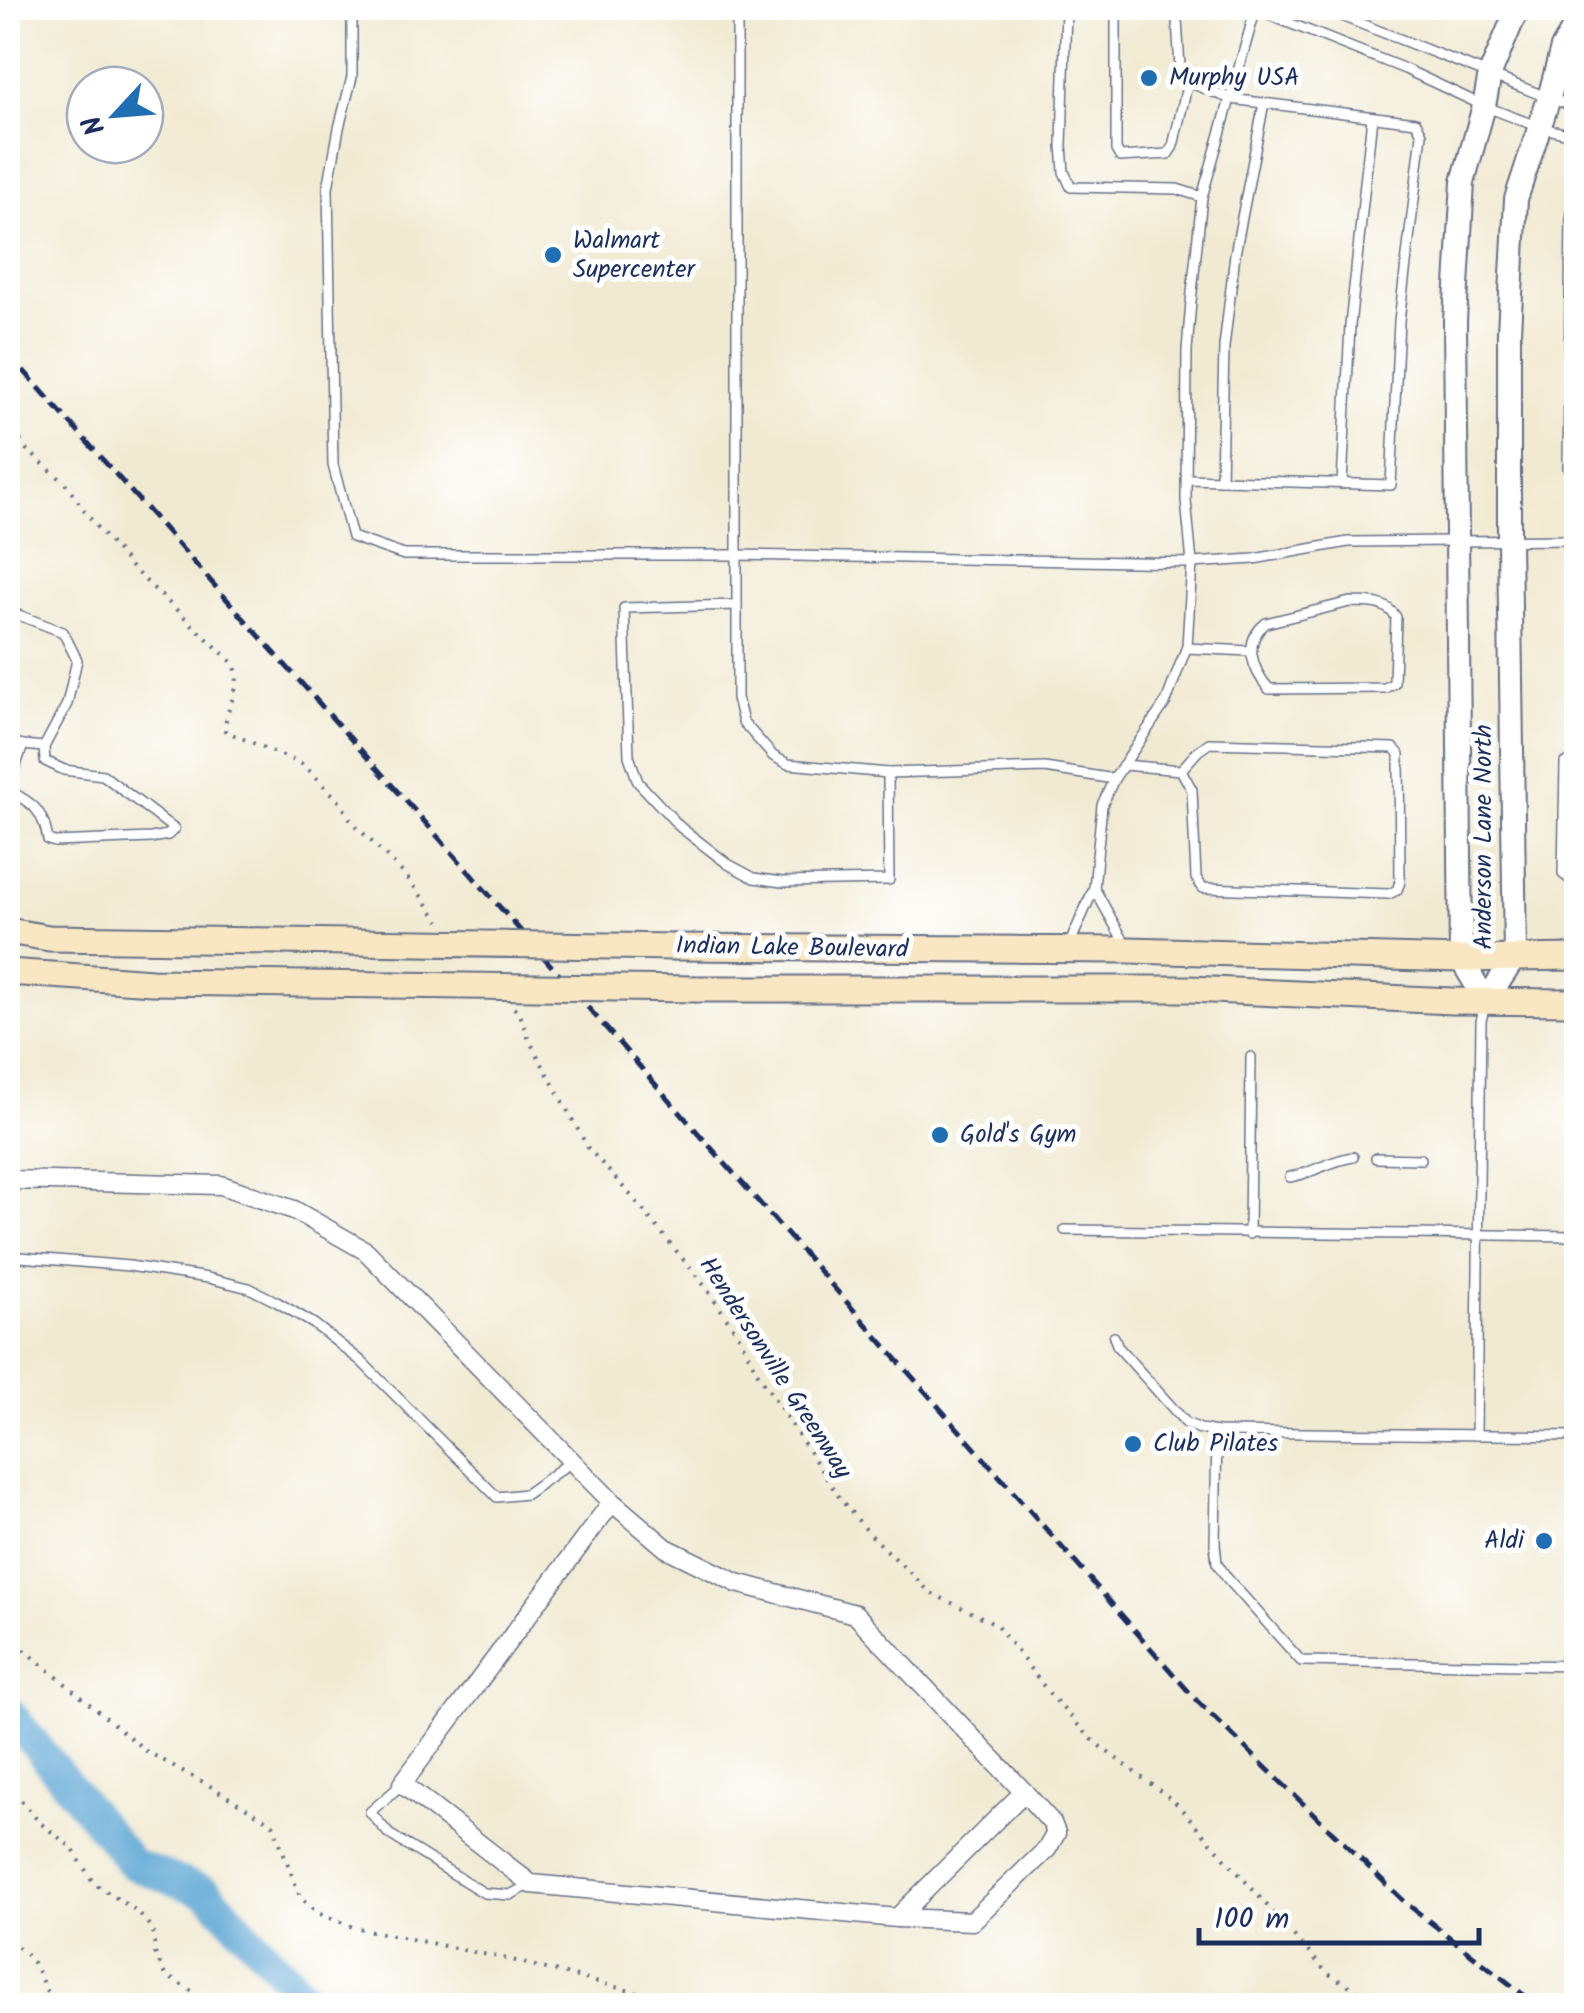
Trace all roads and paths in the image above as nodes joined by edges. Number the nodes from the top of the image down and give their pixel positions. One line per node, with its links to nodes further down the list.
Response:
1 (352, 8): 31 (lane)
2 (737, 8): 31 (lane)
3 (1066, 8): 21 (lane)
4 (1130, 8): 11 (lane)
5 (1168, 8): 11 (lane)
6 (1254, 8): 13 (lane); 15 (lane)
7 (1321, 8): 10 (lane)
8 (1520, 8): 10 (street, Anderson Lane North)
9 (1576, 24): 12 (street, Anderson Lane North)
10 (1490, 74): 12 (lane); 15 (street, Anderson Lane North)
11 (1188, 82): 13 (lane)
12 (1549, 98): 16 (lane); 18 (street, Anderson Lane North)
13 (1231, 100): 14 (lane); 21 (lane)
14 (1264, 104): 17 (lane); 25 (lane)
15 (1484, 106): 18 (lane); 30 (street, Anderson Lane North)
16 (1576, 107)
17 (1372, 117): 27 (lane); 27 (lane)
18 (1539, 126): 19 (lane); 28 (street, Anderson Lane North)
19 (1576, 136)
20 (1576, 191): 22 (lane)
21 (1202, 197): 24 (lane)
22 (1573, 296): 26 (lane)
23 (8, 423): 48 (path)
24 (1187, 479): 25 (lane); 32 (lane)
25 (1221, 480): 27 (lane)
26 (1576, 482)
27 (1342, 484)
28 (1509, 540): 29 (lane); 30 (lane); 52 (street, Anderson Lane North)
29 (1576, 540)
30 (1458, 541): 32 (lane); 54 (street, Anderson Lane North)
31 (736, 555): 32 (lane); 33 (lane)
32 (1192, 562): 35 (lane)
33 (737, 605): 43 (lane); 43 (lane)
34 (8, 611): 39 (lane)
35 (1187, 648): 36 (lane); 41 (lane)
36 (1250, 651): 36 (lane)
37 (8, 740): 38 (lane)
38 (23, 746): 39 (lane); 45 (lane)
39 (44, 746): 45 (lane)
40 (1576, 759): 46 (lane)
41 (1123, 765): 42 (lane); 44 (lane)
42 (1181, 770): 42 (lane)
43 (888, 774): 44 (lane)
44 (1114, 779): 47 (lane)
45 (8, 789)
46 (1576, 884)
47 (1094, 888): 50 (lane); 51 (lane)
48 (444, 925)
49 (8, 931): 51 (main road, Indian Lake Boulevard, bridge)
50 (1129, 950): 51 (main road, Indian Lake Boulevard); 54 (main road, Indian Lake Boulevard)
51 (1066, 952)
52 (1515, 957): 53 (main road, Indian Lake Boulevard); 54 (main road, Indian Lake Boulevard); 57 (street, Anderson Lane North)
53 (1576, 958)
54 (1461, 959): 57 (street, Anderson Lane North)
55 (8, 972): 57 (main road, Indian Lake Boulevard, bridge)
56 (507, 999): 87 (path, Hendersonville Greenway)
57 (1486, 1001): 58 (main road, Indian Lake Boulevard); 67 (lane)
58 (1576, 1002)
59 (1251, 1057): 66 (lane)
60 (1353, 1158): 63 (lane)
61 (1376, 1158): 62 (lane)
62 (1420, 1159)
63 (1290, 1177)
64 (8, 1180): 74 (street)
65 (1065, 1230): 66 (lane)
66 (1249, 1234): 67 (lane)
67 (1478, 1234): 68 (lane); 72 (lane)
68 (1576, 1236)
69 (8, 1256): 74 (lane)
70 (1114, 1337): 71 (lane)
71 (1216, 1432): 72 (lane); 77 (lane)
72 (1476, 1435): 73 (lane)
73 (1576, 1436)
74 (572, 1461): 75 (street)
75 (612, 1502): 79 (street); 80 (street)
76 (8, 1636): 86 (path)
77 (1576, 1666)
78 (8, 1784): 85 (path)
79 (402, 1784): 81 (street); 81 (lane)
80 (1024, 1792): 82 (street); 82 (street)
81 (531, 1884): 82 (street)
82 (897, 1918)
83 (8, 1942): 84 (path)
84 (58, 2006)
85 (204, 2006)
86 (688, 2006)
87 (1385, 2006)

